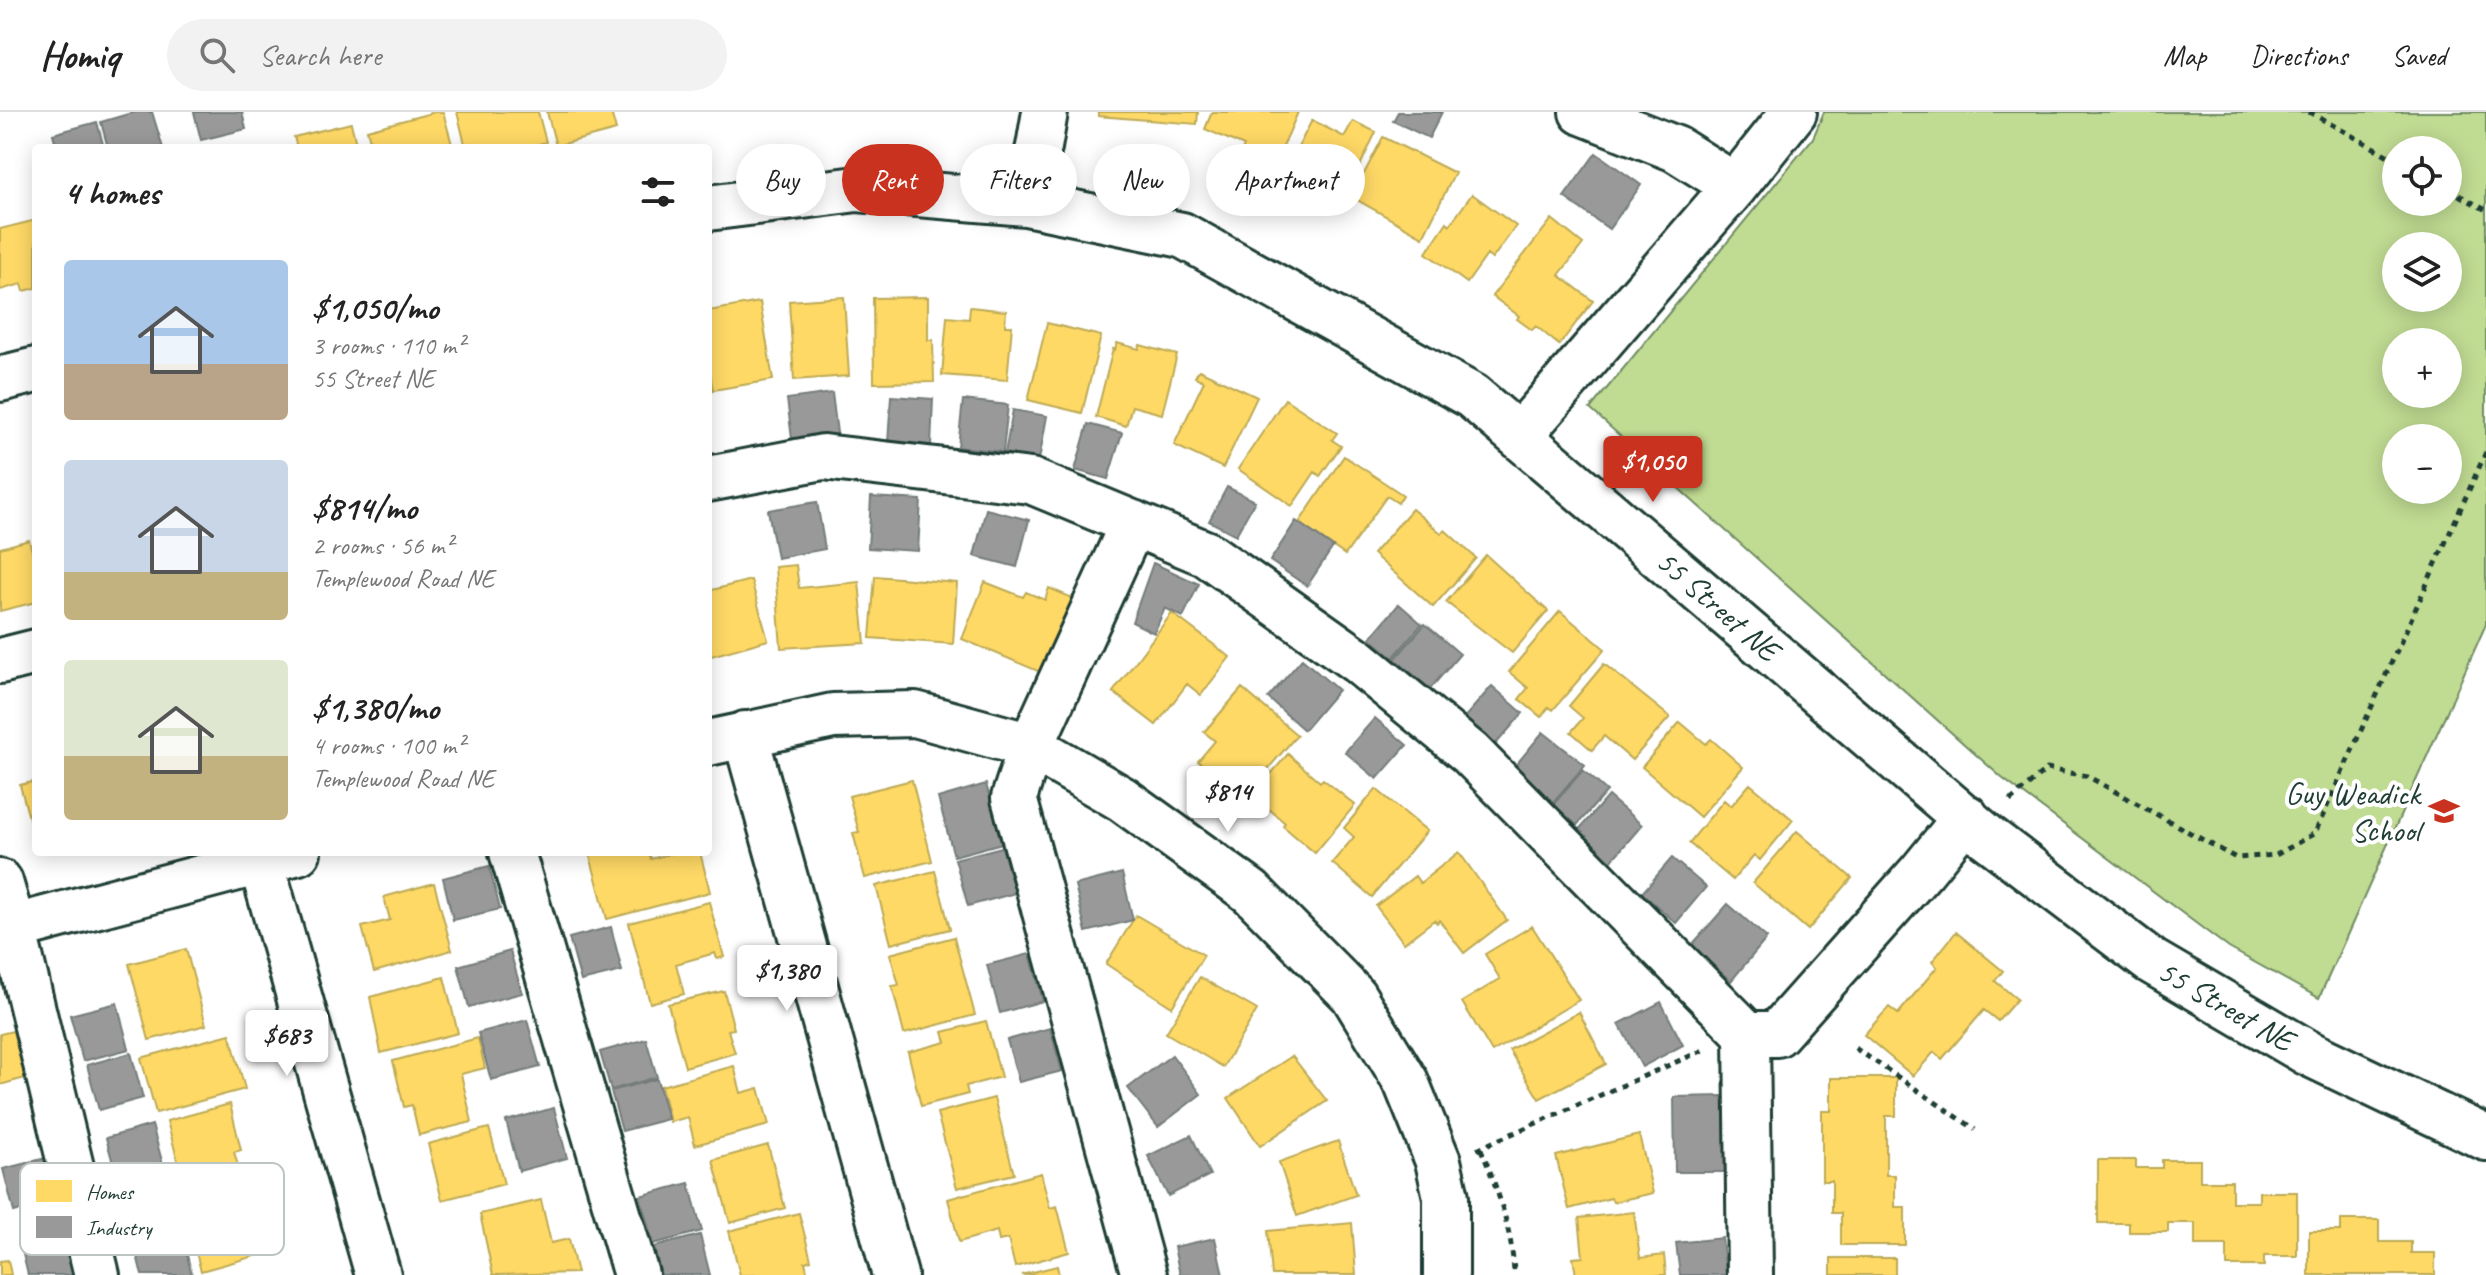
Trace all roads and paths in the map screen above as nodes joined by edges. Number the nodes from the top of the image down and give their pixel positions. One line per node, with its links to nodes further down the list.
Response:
1 (1045, 112): 5 (street)
2 (1582, 112): 7 (street)
3 (1794, 112): 7 (street)
4 (2309, 112): 6 (path)
5 (1040, 144)
6 (2382, 152)
7 (1735, 186): 15 (street)
8 (2462, 197): 11 (path)
9 (960, 198): 10 (street, 55 Street NE)
10 (712, 207)
11 (2486, 210)
12 (1077, 213): 15 (street, 55 Street NE)
13 (32, 371): 14 (street)
14 (0, 379)
15 (1520, 435): 23 (street, 55 Street NE)
16 (2486, 452): 23 (path)
17 (712, 478): 18 (street)
18 (1133, 523): 22 (street); 28 (street)
19 (32, 653): 20 (street)
20 (0, 661)
21 (727, 739): 22 (street); 39 (street)
22 (1031, 746): 33 (street); 40 (street)
23 (1976, 827): 28 (street); 31 (street, 55 Street NE)
24 (513, 856): 38 (street)
25 (279, 857): 27 (street); 37 (street)
26 (0, 882): 27 (street)
27 (7, 929): 34 (street)
28 (1747, 1034): 32 (path); 43 (street)
29 (1855, 1048): 30 (path)
30 (1975, 1129)
31 (2486, 1138)
32 (1481, 1148): 33 (path); 42 (path)
33 (1438, 1161): 41 (street)
34 (68, 1163)
35 (92, 1255): 36 (street)
36 (97, 1275)
37 (378, 1275)
38 (636, 1275)
39 (895, 1275)
40 (1144, 1275)
41 (1446, 1275)
42 (1514, 1275)
43 (1750, 1275)

